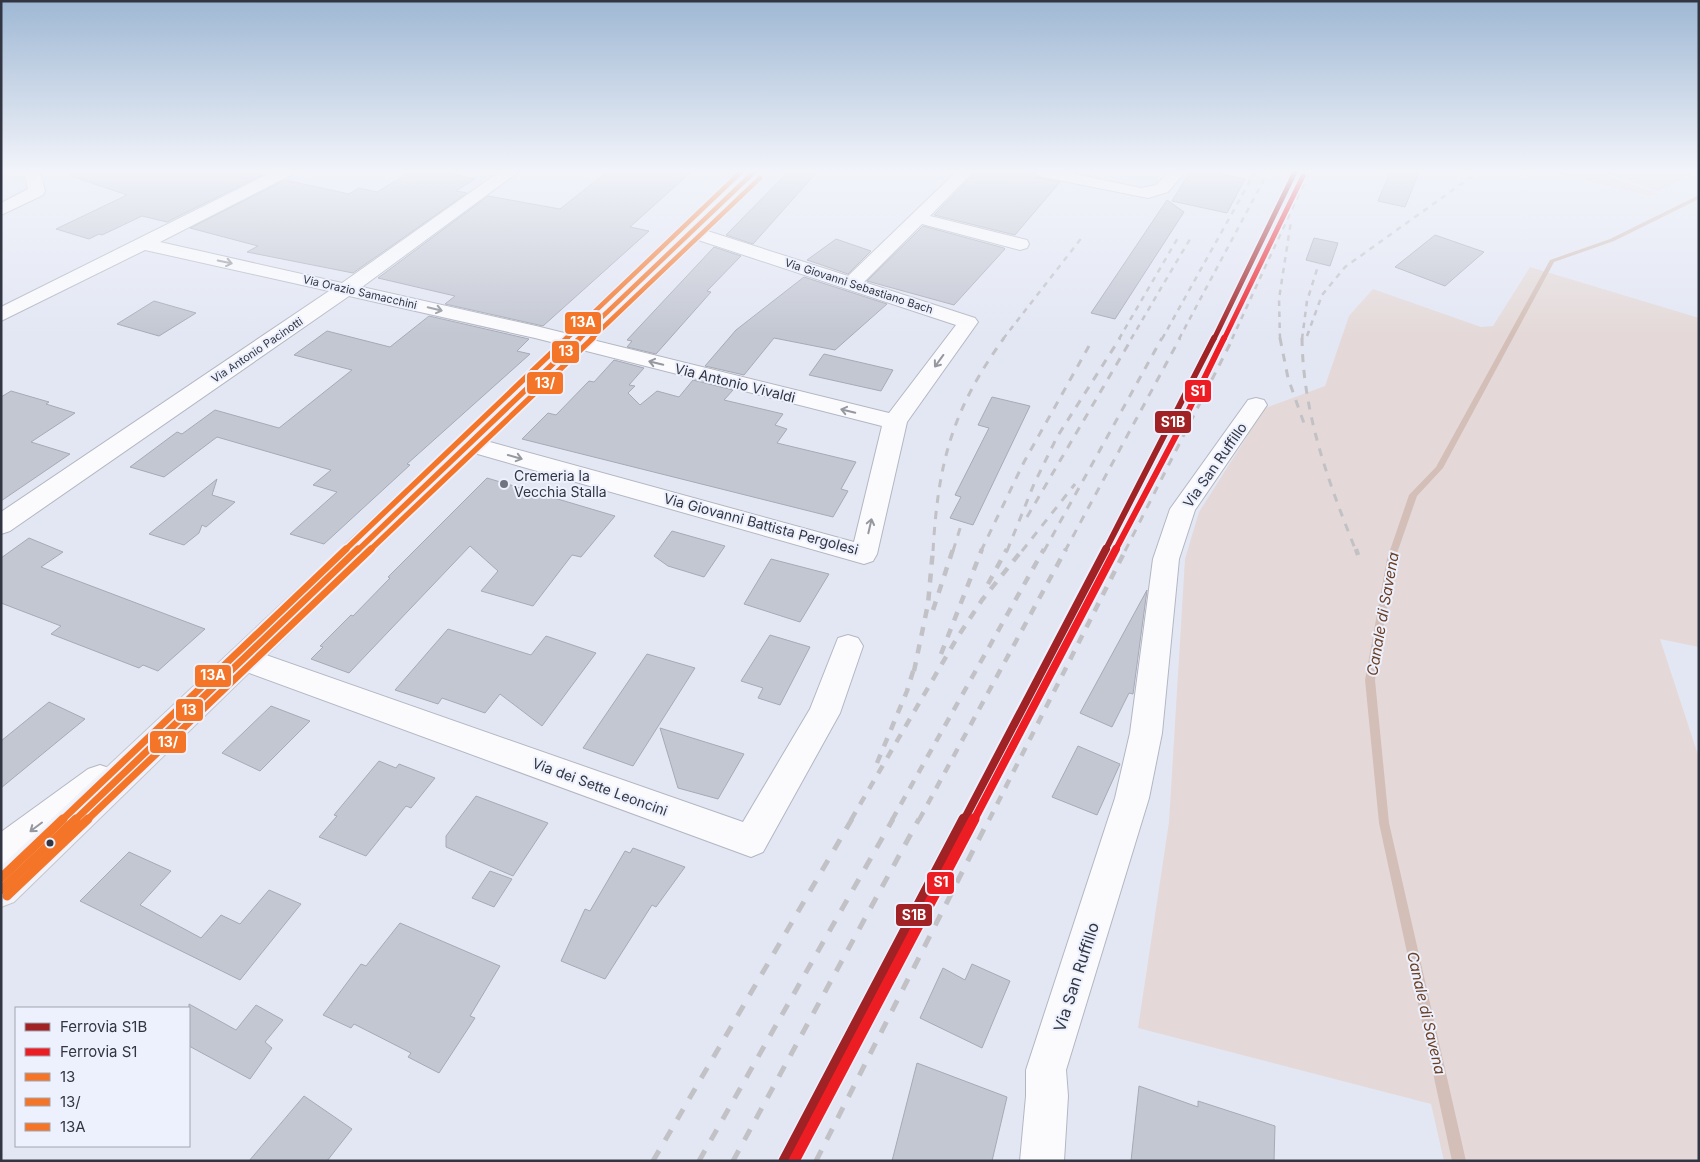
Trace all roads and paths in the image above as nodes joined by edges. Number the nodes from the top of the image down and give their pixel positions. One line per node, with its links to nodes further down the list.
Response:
1 (179, 226): 7 (street)
2 (434, 226): 10 (street, Via Antonio Pacinotti)
3 (698, 226): 6 (main road)
4 (910, 226): 9 (street)
5 (950, 226): 8 (street)
6 (692, 232): 9 (street, Via Giovanni Sebastiano Bach); 13 (main road)
7 (144, 244): 10 (street, Via Orazio Samacchini, one-way to 10); 11 (street)
8 (1020, 244)
9 (851, 284): 12 (street, Via Giovanni Sebastiano Bach)
10 (346, 289): 13 (street, Via Orazio Samacchini, one-way to 13); 17 (street, Via Antonio Pacinotti)
11 (1, 315)
12 (968, 322): 15 (street, Via Giovanni Battista Pergolesi, one-way to 15)
13 (576, 344): 15 (street, Via Antonio Vivaldi, one-way to 13); 16 (main road)
14 (1256, 405): 23 (street, Via San Ruffillo)
15 (895, 422): 16 (street, Via Giovanni Battista Pergolesi, one-way to 15)
16 (468, 444): 19 (main road)
17 (1, 525)
18 (848, 646): 19 (street, Via dei Sette Leoncini)
19 (244, 659): 20 (main road)
20 (174, 726): 21 (street, one-way to 21); 22 (main road)
21 (1, 853)
22 (1, 890)
23 (1042, 1161)

